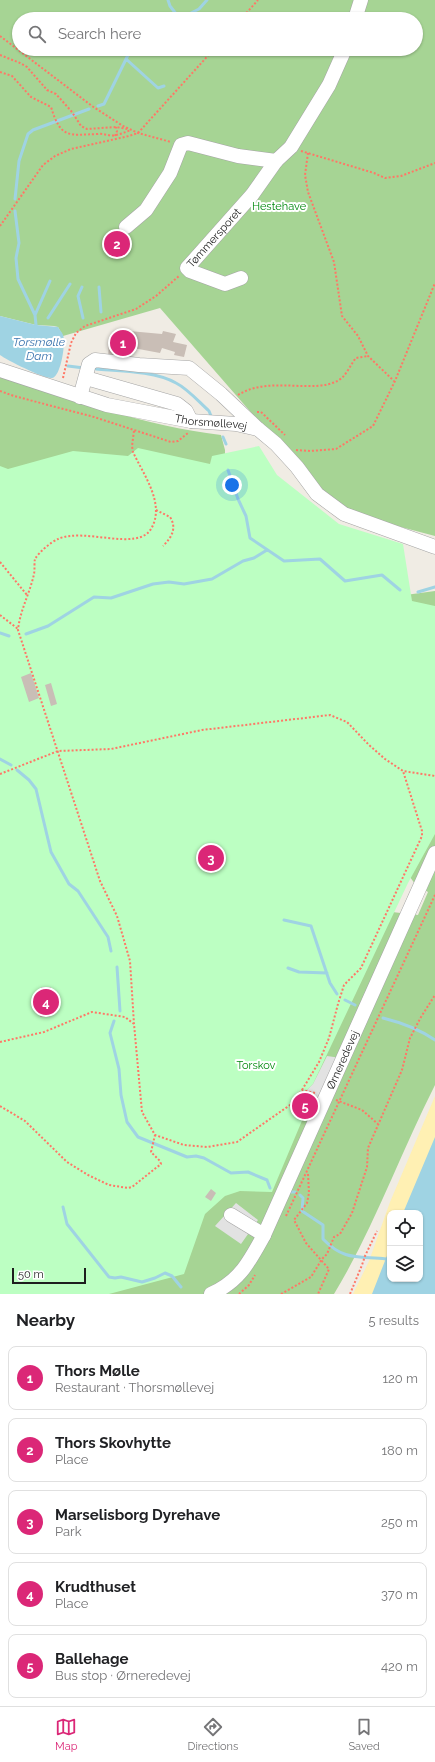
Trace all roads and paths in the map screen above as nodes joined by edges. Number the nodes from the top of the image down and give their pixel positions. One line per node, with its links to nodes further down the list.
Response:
1 (258, 0): 3 (path)
2 (361, 0): 4 (street)
3 (247, 12)
4 (357, 12)
5 (0, 36): 6 (path)
6 (12, 45)
7 (0, 55): 12 (path)
8 (26, 56): 13 (path)
9 (208, 56): 14 (path)
10 (342, 56): 17 (street, Tømmersporet)
11 (0, 72): 15 (path)
12 (116, 127): 13 (path); 15 (path)
13 (131, 130): 14 (path); 15 (path)
14 (138, 133): 16 (path); 21 (path)
15 (115, 136)
16 (181, 144): 19 (street); 22 (street)
17 (291, 147): 18 (path); 19 (street, Tømmersporet)
18 (308, 153): 20 (path); 26 (path)
19 (276, 161): 23 (street, Tømmersporet)
20 (435, 163)
21 (0, 226)
22 (126, 227)
23 (187, 268): 24 (street); 31 (path, Tømmersporet)
24 (241, 278)
25 (435, 282): 29 (path)
26 (368, 356): 29 (path); 33 (path)
27 (0, 370): 31 (street, Thorsmøllevej)
28 (86, 378): 32 (street); 33 (street); 35 (street)
29 (395, 381): 41 (path)
30 (0, 391): 38 (path)
31 (60, 391): 32 (street, Thorsmøllevej)
32 (80, 397): 35 (street, Thorsmøllevej)
33 (229, 402): 34 (street)
34 (241, 413): 37 (street); 39 (path)
35 (192, 421): 36 (street, Thorsmøllevej)
36 (206, 423): 37 (street, Thorsmøllevej); 38 (path)
37 (258, 429): 45 (street, Thorsmøllevej)
38 (134, 431): 43 (path)
39 (286, 436)
40 (292, 445): 41 (path)
41 (295, 450): 42 (path)
42 (299, 455)
43 (156, 510): 44 (path); 47 (path)
44 (163, 546)
45 (435, 547)
46 (0, 562): 47 (path)
47 (28, 595): 49 (path)
48 (0, 616): 49 (path)
49 (18, 630): 50 (path)
50 (58, 751): 51 (path); 52 (path); 57 (path)
51 (403, 770): 53 (path); 59 (path)
52 (0, 774)
53 (435, 776)
54 (435, 853): 60 (street, Ørneredevej)
55 (435, 895): 61 (path)
56 (435, 995): 63 (path)
57 (134, 1024): 58 (path); 64 (path)
58 (0, 1042)
59 (302, 1090): 60 (path); 64 (path)
60 (326, 1097): 61 (path); 69 (street, Ørneredevej)
61 (341, 1101): 63 (path); 65 (path)
62 (0, 1106): 64 (path)
63 (378, 1124): 70 (path)
64 (155, 1136)
65 (308, 1172): 67 (path); 70 (path)
66 (231, 1215): 69 (street)
67 (285, 1220)
68 (377, 1231): 76 (path)
69 (264, 1235): 72 (street, Ørneredevej)
70 (321, 1261): 74 (path); 75 (path)
71 (257, 1272): 73 (path)
72 (211, 1294)
73 (239, 1294)
74 (281, 1294)
75 (318, 1294)
76 (350, 1294)

